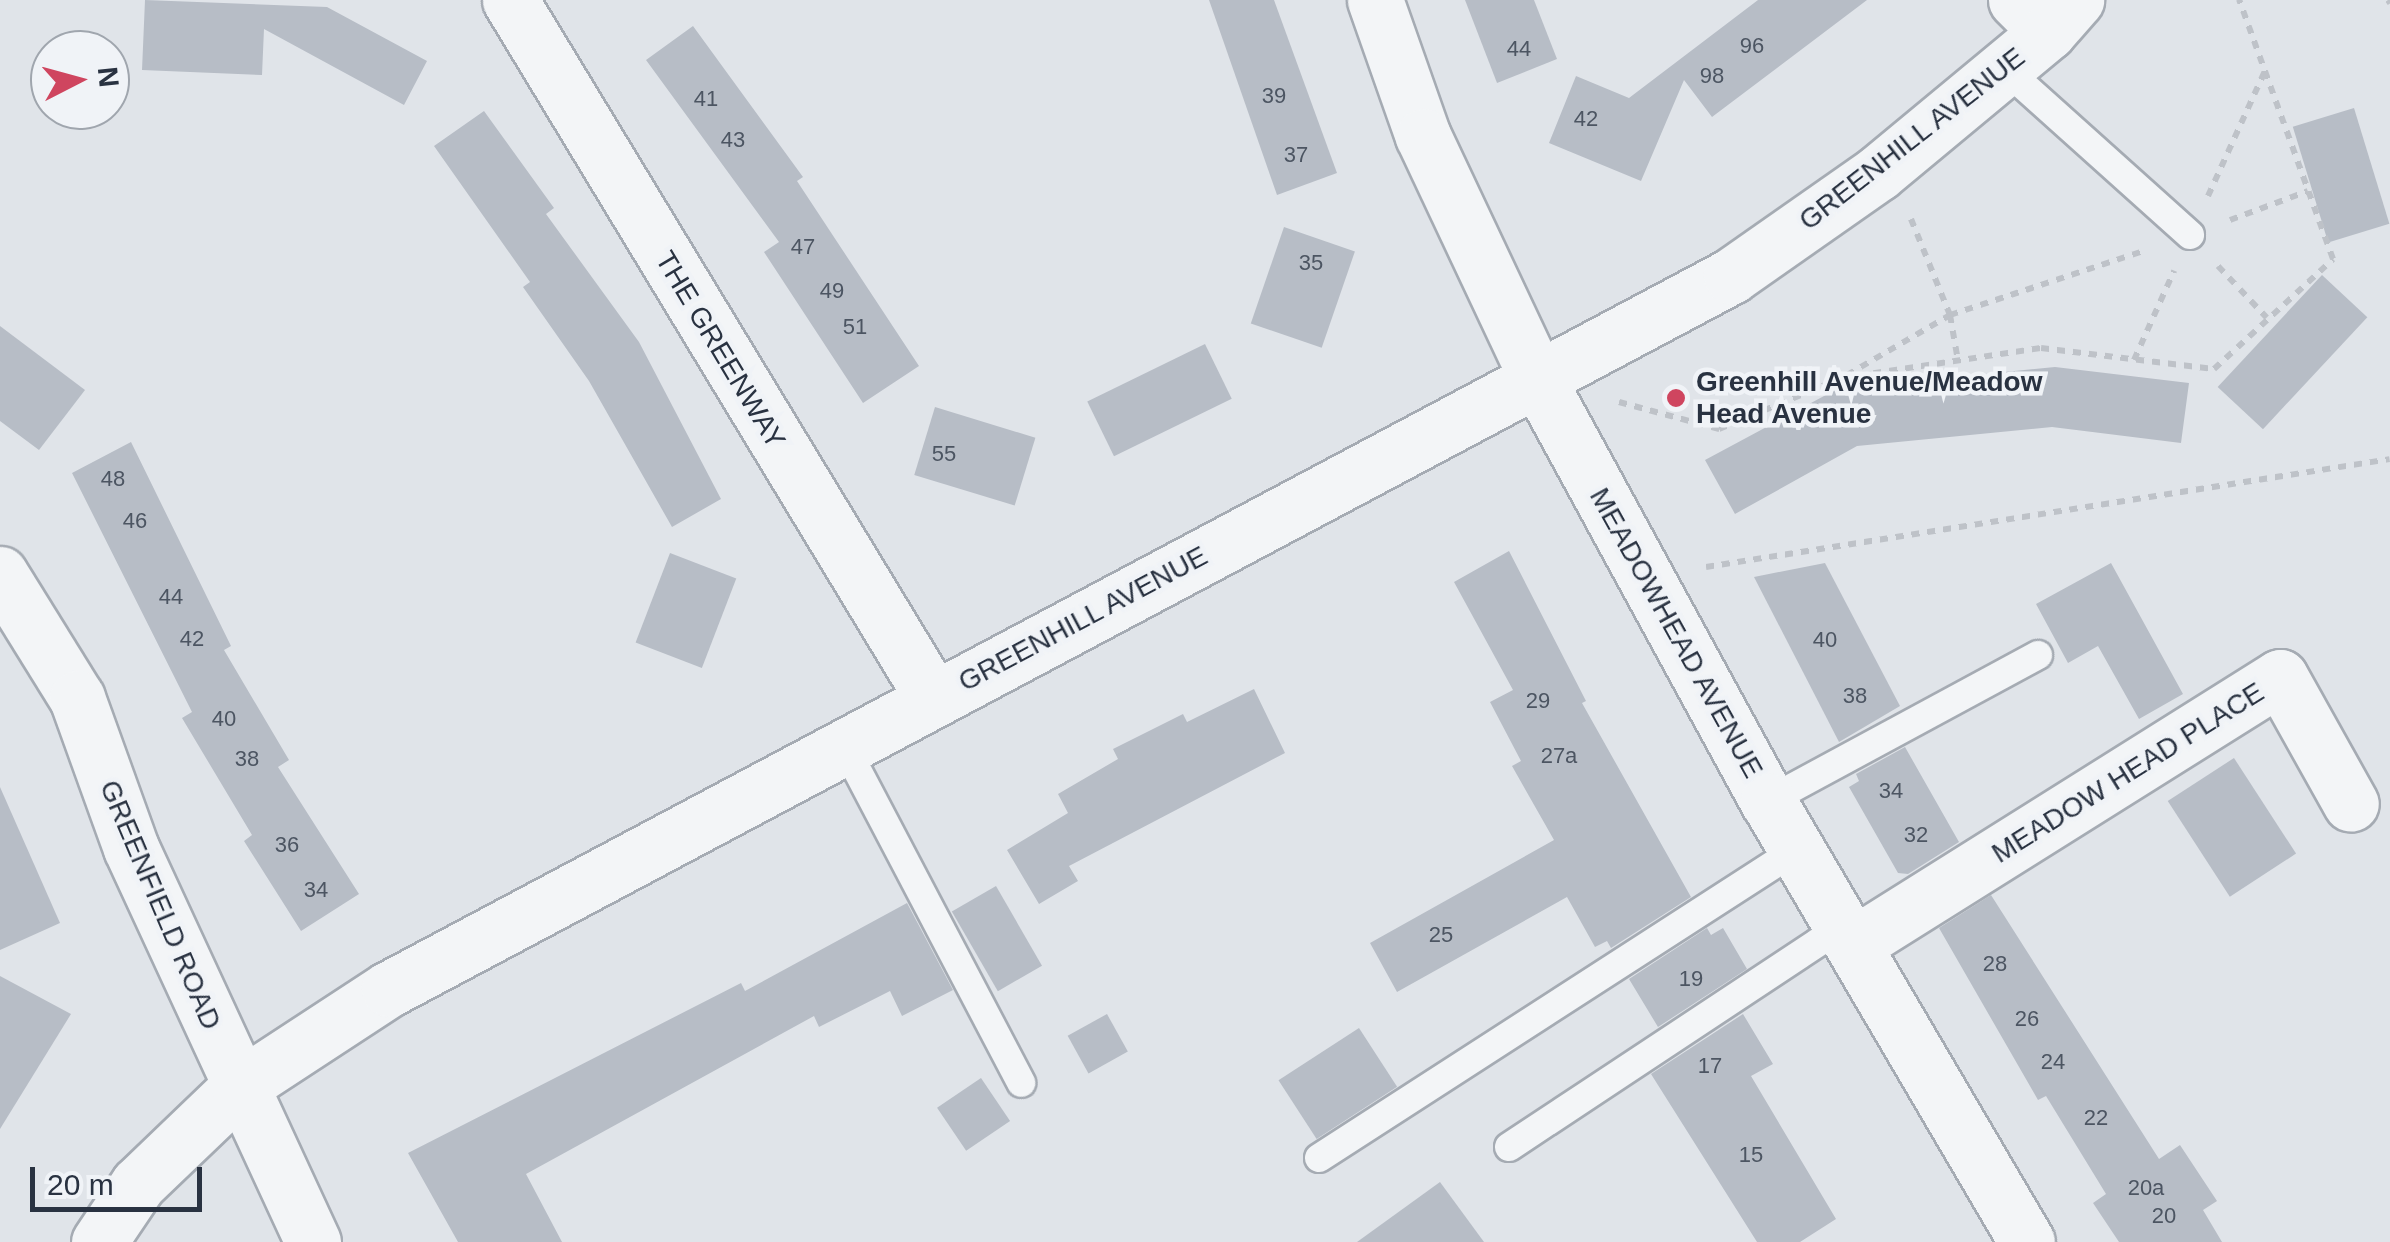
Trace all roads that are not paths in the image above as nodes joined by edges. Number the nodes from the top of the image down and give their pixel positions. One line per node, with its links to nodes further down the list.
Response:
1 (510, 0): 10 (street, THE GREENWAY)
2 (1374, 0): 6 (street, MEADOWHEAD AVENUE)
3 (2047, 11): 4 (street, GREENHILL AVENUE)
4 (2004, 68): 5 (lane); 6 (street, GREENHILL AVENUE)
5 (2190, 236)
6 (1538, 380): 10 (street, GREENHILL AVENUE); 12 (street, MEADOWHEAD AVENUE)
7 (0, 574): 8 (street, GREENFIELD ROAD)
8 (19, 632): 17 (street, GREENFIELD ROAD)
9 (2038, 654): 12 (lane)
10 (933, 698): 11 (street, GREENHILL AVENUE)
11 (846, 749): 16 (lane); 17 (street, GREENHILL AVENUE)
12 (1768, 801): 14 (street, MEADOWHEAD AVENUE)
13 (2352, 804): 15 (street, MEADOW HEAD PLACE)
14 (1796, 850): 15 (street, MEADOWHEAD AVENUE); 19 (lane)
15 (1847, 936): 18 (lane); 22 (street, MEADOWHEAD AVENUE)
16 (1022, 1083)
17 (239, 1086): 20 (street, GREENHILL AVENUE); 21 (street, GREENFIELD ROAD)
18 (1509, 1147)
19 (1319, 1158)
20 (99, 1242)
21 (313, 1242)
22 (2027, 1242)

